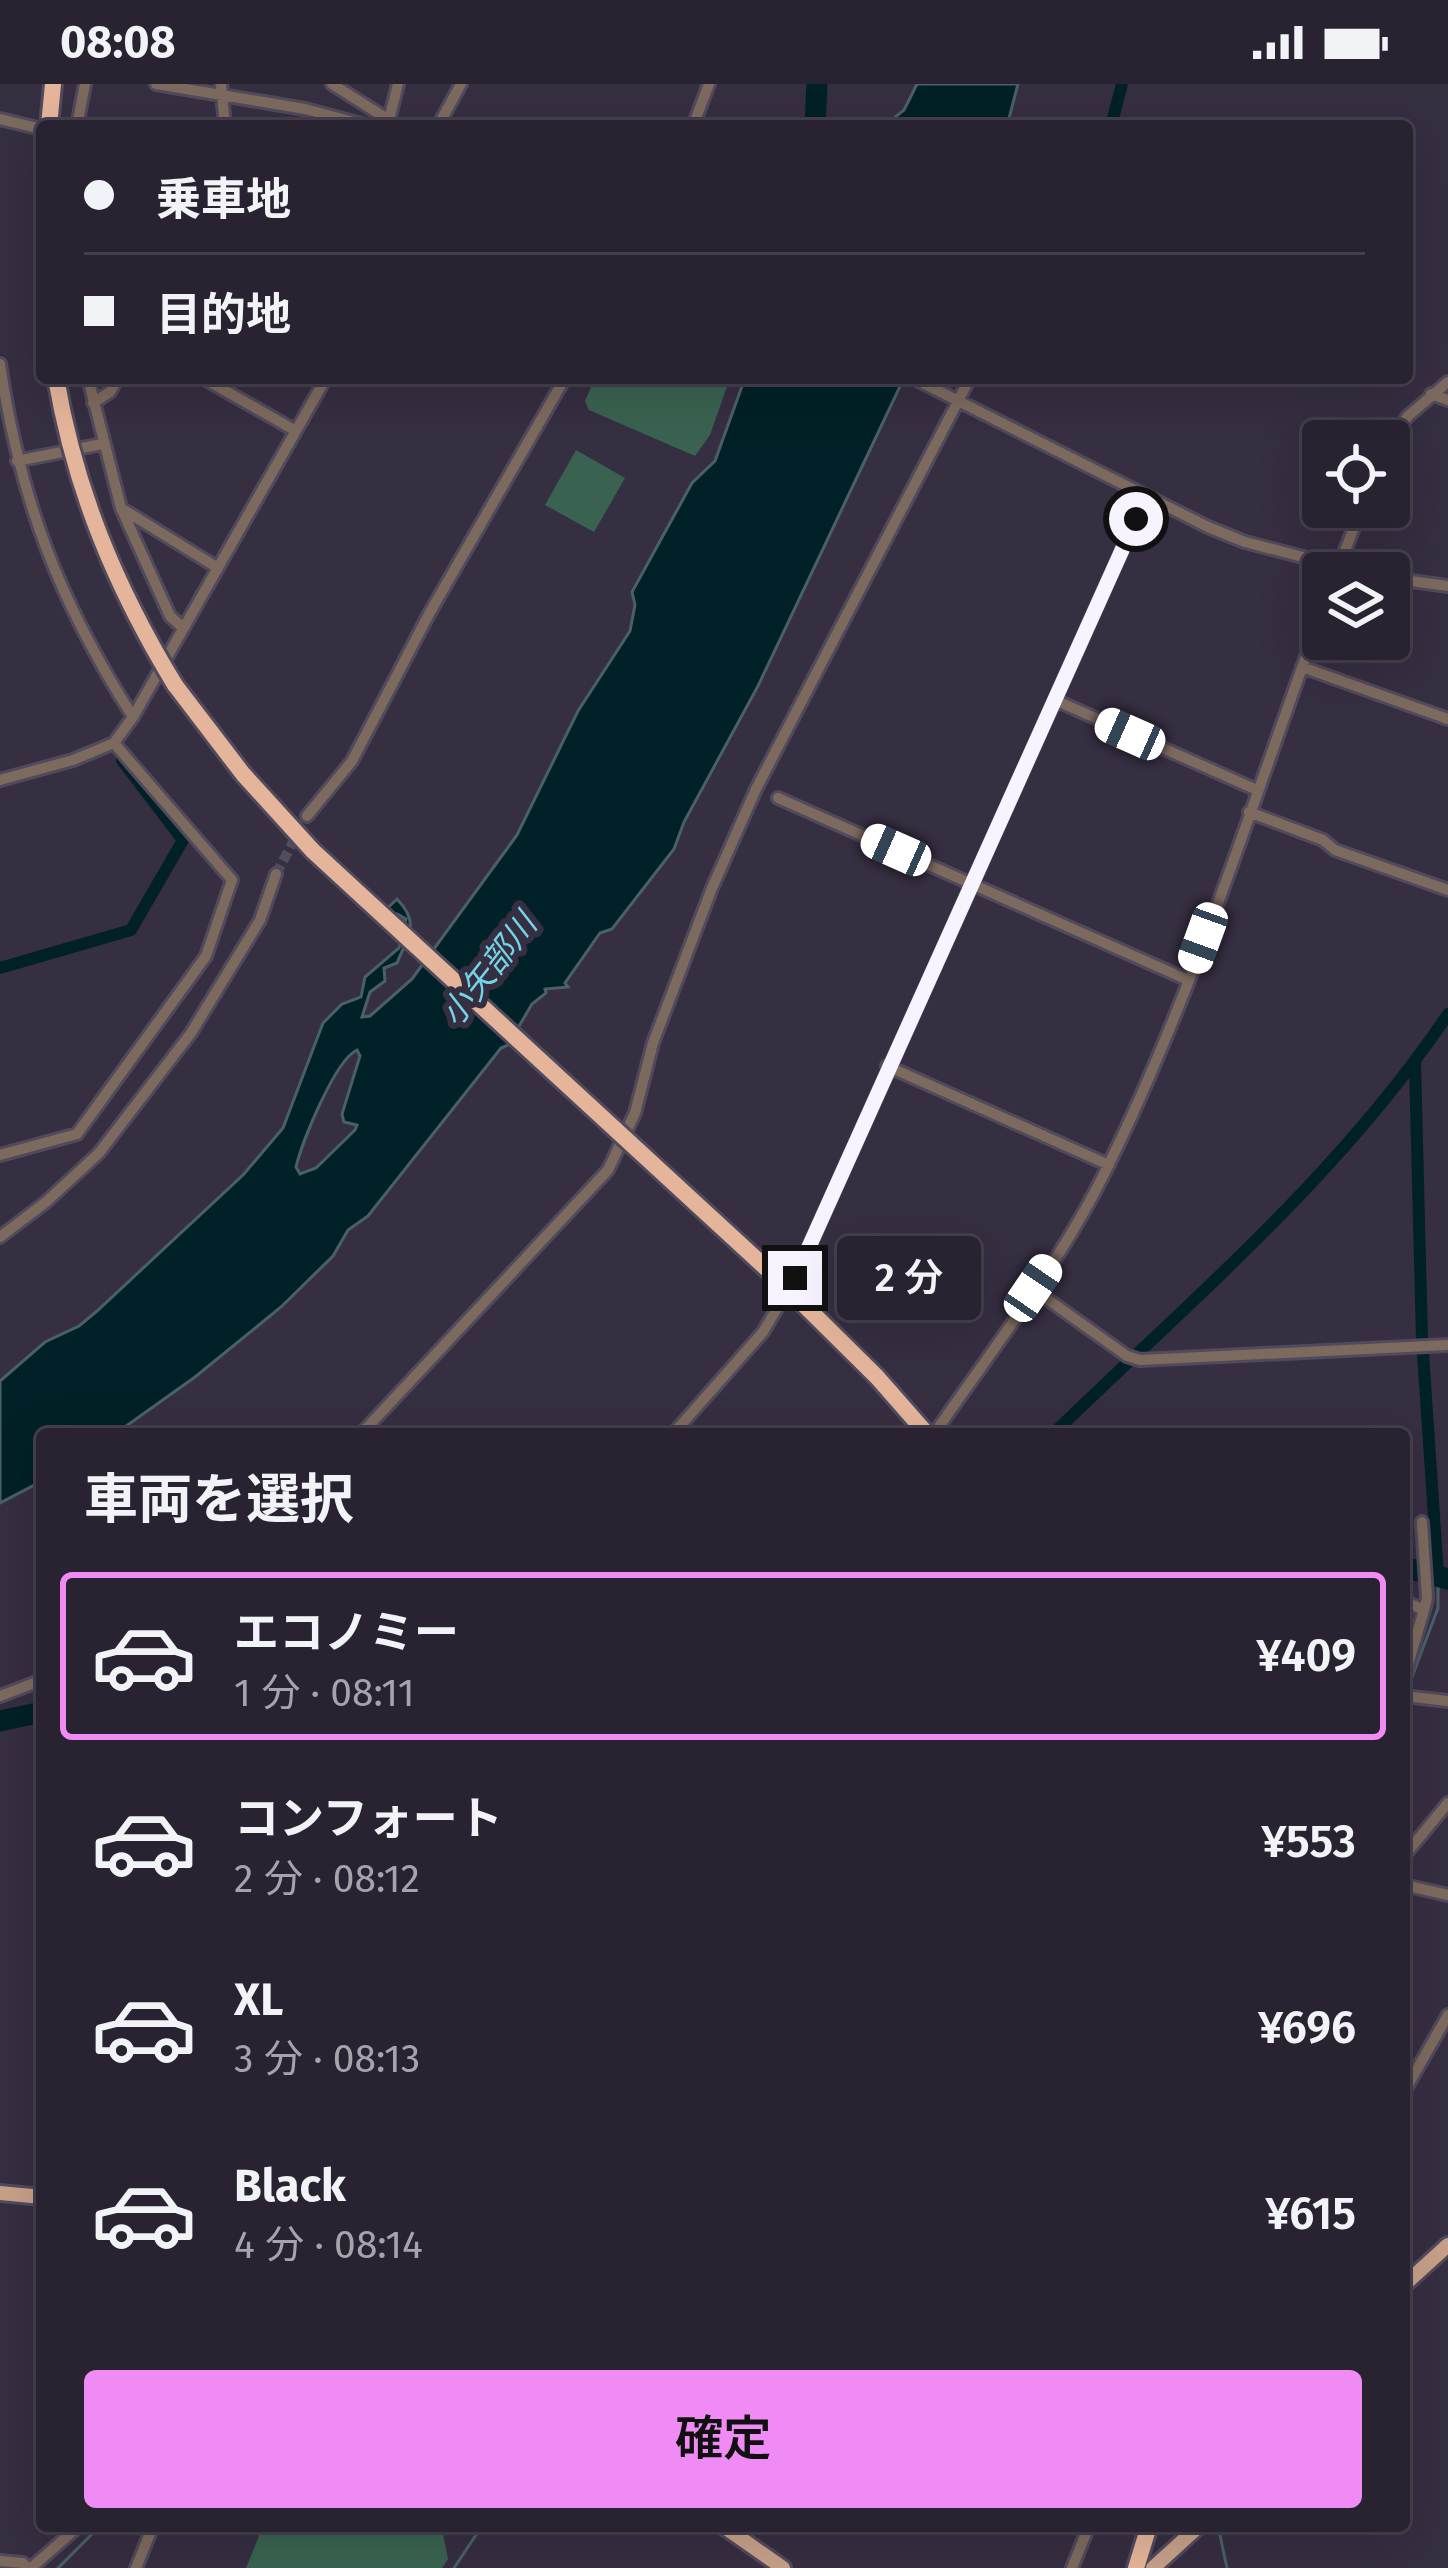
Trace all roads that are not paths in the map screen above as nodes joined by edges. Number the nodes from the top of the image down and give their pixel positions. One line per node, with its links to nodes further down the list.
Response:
1 (53, 84): 10 (highway)
2 (85, 84): 11 (street)
3 (156, 84): 8 (street)
4 (332, 84): 14 (street)
5 (398, 84): 15 (street)
6 (461, 84): 16 (street)
7 (709, 84): 17 (street)
8 (222, 90): 12 (street); 13 (street)
9 (0, 119): 18 (street)
10 (46, 120)
11 (78, 120)
12 (224, 120)
13 (346, 120)
14 (384, 120)
15 (389, 120)
16 (441, 120)
17 (694, 120)
18 (36, 125)
19 (0, 364): 35 (street)
20 (1448, 382): 29 (street)
21 (57, 384): 68 (highway, bridge)
22 (89, 384): 32 (street)
23 (115, 384): 32 (street)
24 (214, 384): 34 (street)
25 (323, 384): 34 (street)
26 (562, 384): 55 (street)
27 (924, 384): 30 (street)
28 (966, 384): 30 (street)
29 (1430, 394): 31 (street); 33 (street)
30 (955, 400): 40 (street); 66 (street)
31 (1448, 400)
32 (93, 403): 36 (street)
33 (1408, 420)
34 (296, 430): 41 (street)
35 (5, 435): 37 (street)
36 (102, 444): 37 (street); 38 (street)
37 (16, 461): 48 (street)
38 (121, 508): 41 (street); 44 (street)
39 (1136, 519): 47 (street)
40 (1302, 559)
41 (218, 568): 44 (street)
42 (1410, 581): 43 (street)
43 (1448, 586)
44 (183, 628): 48 (street)
45 (1305, 660): 46 (street)
46 (1302, 667): 49 (street); 52 (street)
47 (1055, 700): 52 (street); 57 (street)
48 (133, 717): 50 (street)
49 (1448, 719)
50 (114, 743): 51 (street); 61 (street)
51 (0, 780)
52 (1257, 790): 54 (street)
53 (778, 798): 57 (street)
54 (1249, 812): 58 (street); 59 (street)
55 (307, 816)
56 (276, 874): 63 (street)
57 (972, 885): 59 (street); 60 (street)
58 (1448, 890)
59 (1188, 980): 62 (street)
60 (887, 1066): 62 (street); 67 (street)
61 (0, 1155)
62 (1109, 1165): 64 (street)
63 (0, 1237)
64 (1033, 1288): 65 (street); 69 (street)
65 (1448, 1345)
66 (367, 1428)
67 (678, 1428)
68 (924, 1428)
69 (934, 1428)
70 (1422, 1522): 72 (street)
71 (1410, 1604): 72 (street)
72 (1424, 1610): 73 (street)
73 (1410, 1658)
74 (36, 1681): 75 (street)
75 (0, 1696)
76 (1410, 1696): 77 (street)
77 (1448, 1701)
78 (1448, 1803): 79 (street)
79 (1410, 1849)
80 (1410, 1886): 81 (street)
81 (1448, 1895)
82 (1448, 2015): 83 (street)
83 (1410, 2082)
84 (0, 2193): 85 (main road)
85 (36, 2196)
86 (1448, 2245): 87 (main road)
87 (1410, 2276)
88 (72, 2532): 95 (street)
89 (151, 2532): 96 (street)
90 (731, 2532): 97 (main road)
91 (1087, 2532): 98 (street)
92 (1147, 2532): 99 (highway)
93 (1192, 2532): 100 (main road)
94 (0, 2561): 95 (street)
95 (29, 2568)
96 (136, 2568)
97 (783, 2568)
98 (1072, 2568)
99 (1136, 2568)
100 (1153, 2568)

